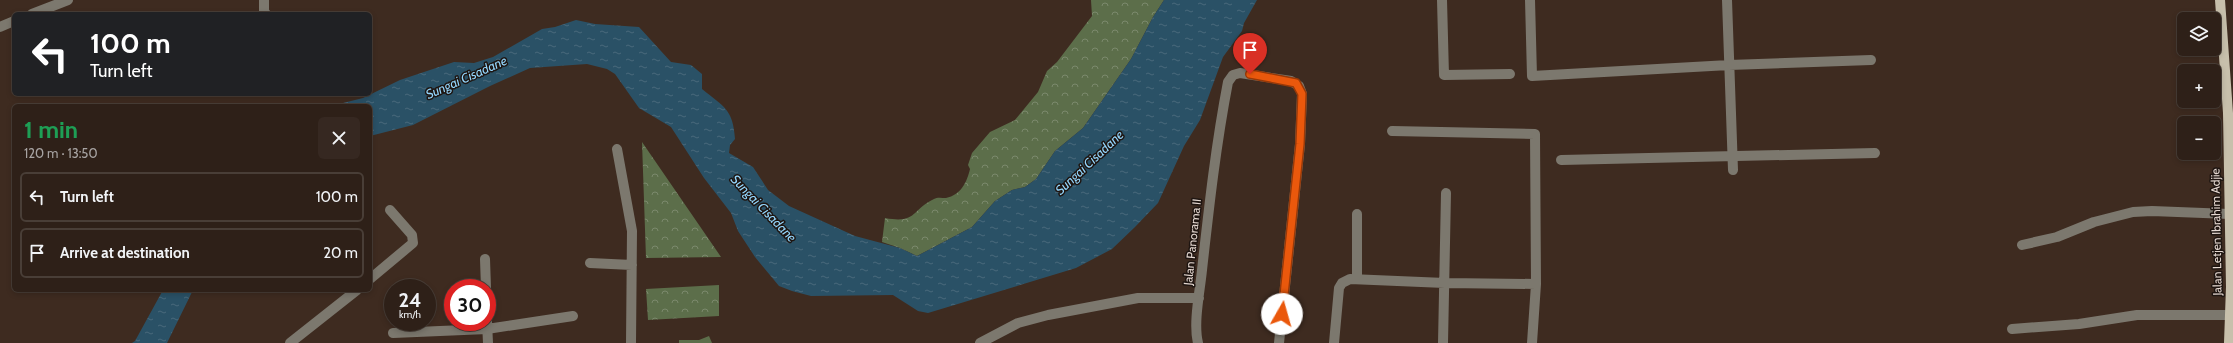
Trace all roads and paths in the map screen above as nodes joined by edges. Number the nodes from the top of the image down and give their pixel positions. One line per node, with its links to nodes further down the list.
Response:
1 (68, 0): 7 (street)
2 (264, 0): 8 (street)
3 (1442, 0): 13 (street)
4 (1530, 0): 12 (street)
5 (1727, 0): 12 (street)
6 (2220, 0): 23 (main road, Jalan Letjen Ibrahim Adjie)
7 (37, 12)
8 (265, 12)
9 (12, 22): 10 (street)
10 (0, 27)
11 (1870, 60): 12 (street)
12 (1729, 65): 17 (street)
13 (1510, 74)
14 (1392, 131): 32 (street)
15 (616, 149): 27 (street)
16 (1875, 153): 17 (street)
17 (1732, 156): 18 (street); 19 (street)
18 (1561, 160)
19 (1733, 170)
20 (1446, 193): 31 (street)
21 (390, 210): 28 (street)
22 (1357, 214): 30 (street)
23 (2229, 214): 24 (street); 33 (main road, Jalan Letjen Ibrahim Adjie)
24 (2022, 245)
25 (485, 259): 29 (street)
26 (590, 263): 27 (street)
27 (632, 265): 45 (street)
28 (372, 277)
29 (486, 279)
30 (1357, 279): 31 (street); 49 (street)
31 (1445, 283): 32 (street); 50 (street)
32 (1536, 284): 51 (street)
33 (2232, 287): 36 (main road, Jalan Letjen Ibrahim Adjie)
34 (355, 292): 43 (street)
35 (1199, 298): 46 (street); 47 (street, Jalan Panorama II); 48 (street, Jalan Panorama II)
36 (2230, 315): 40 (street); 52 (main road, Jalan Letjen Ibrahim Adjie)
37 (573, 316): 38 (street)
38 (496, 325)
39 (444, 329): 42 (street)
40 (2012, 329)
41 (487, 331): 44 (street)
42 (393, 333)
43 (290, 343)
44 (488, 343)
45 (631, 343)
46 (980, 343)
47 (1198, 343)
48 (1279, 343)
49 (1334, 343)
50 (1443, 343)
51 (1532, 343)
52 (2229, 343)

